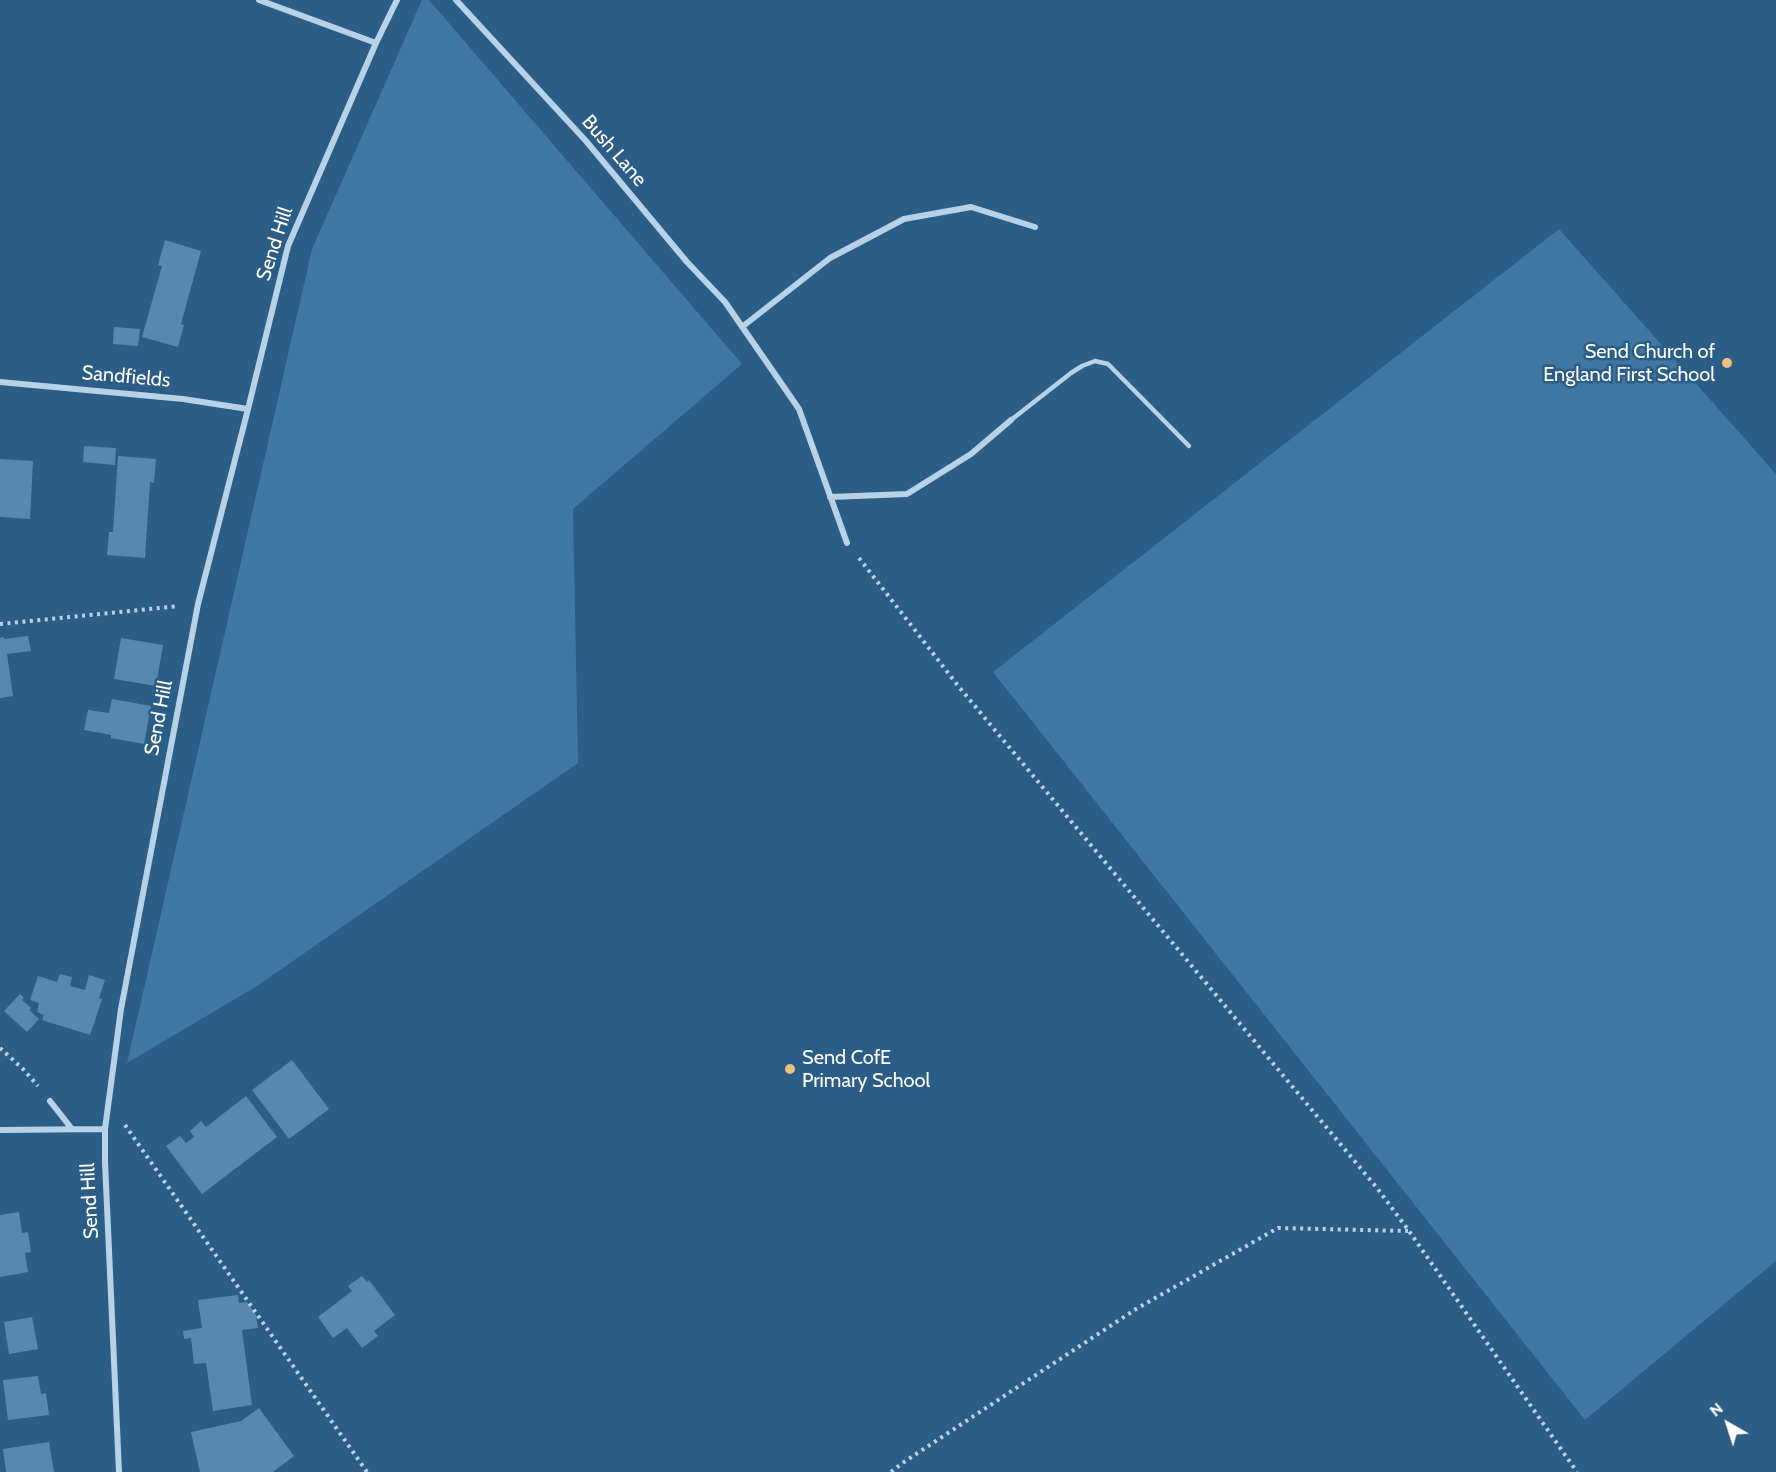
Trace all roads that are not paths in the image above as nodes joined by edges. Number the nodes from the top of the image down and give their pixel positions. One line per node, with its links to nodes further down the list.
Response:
1 (259, 0): 4 (street)
2 (398, 0): 4 (street, Send Hill)
3 (456, 0): 6 (street, Bush Lane)
4 (376, 43): 8 (street, Send Hill)
5 (1035, 227): 6 (street)
6 (742, 327): 11 (street, Bush Lane)
7 (0, 382): 8 (street, Sandfields)
8 (248, 409): 15 (street, Send Hill)
9 (1011, 420): 10 (lane); 11 (street)
10 (1189, 446)
11 (830, 497): 12 (street, Bush Lane)
12 (847, 543)
13 (50, 1101): 14 (street)
14 (72, 1129): 15 (street); 16 (street)
15 (105, 1129): 17 (street, Send Hill)
16 (0, 1130)
17 (119, 1472)

